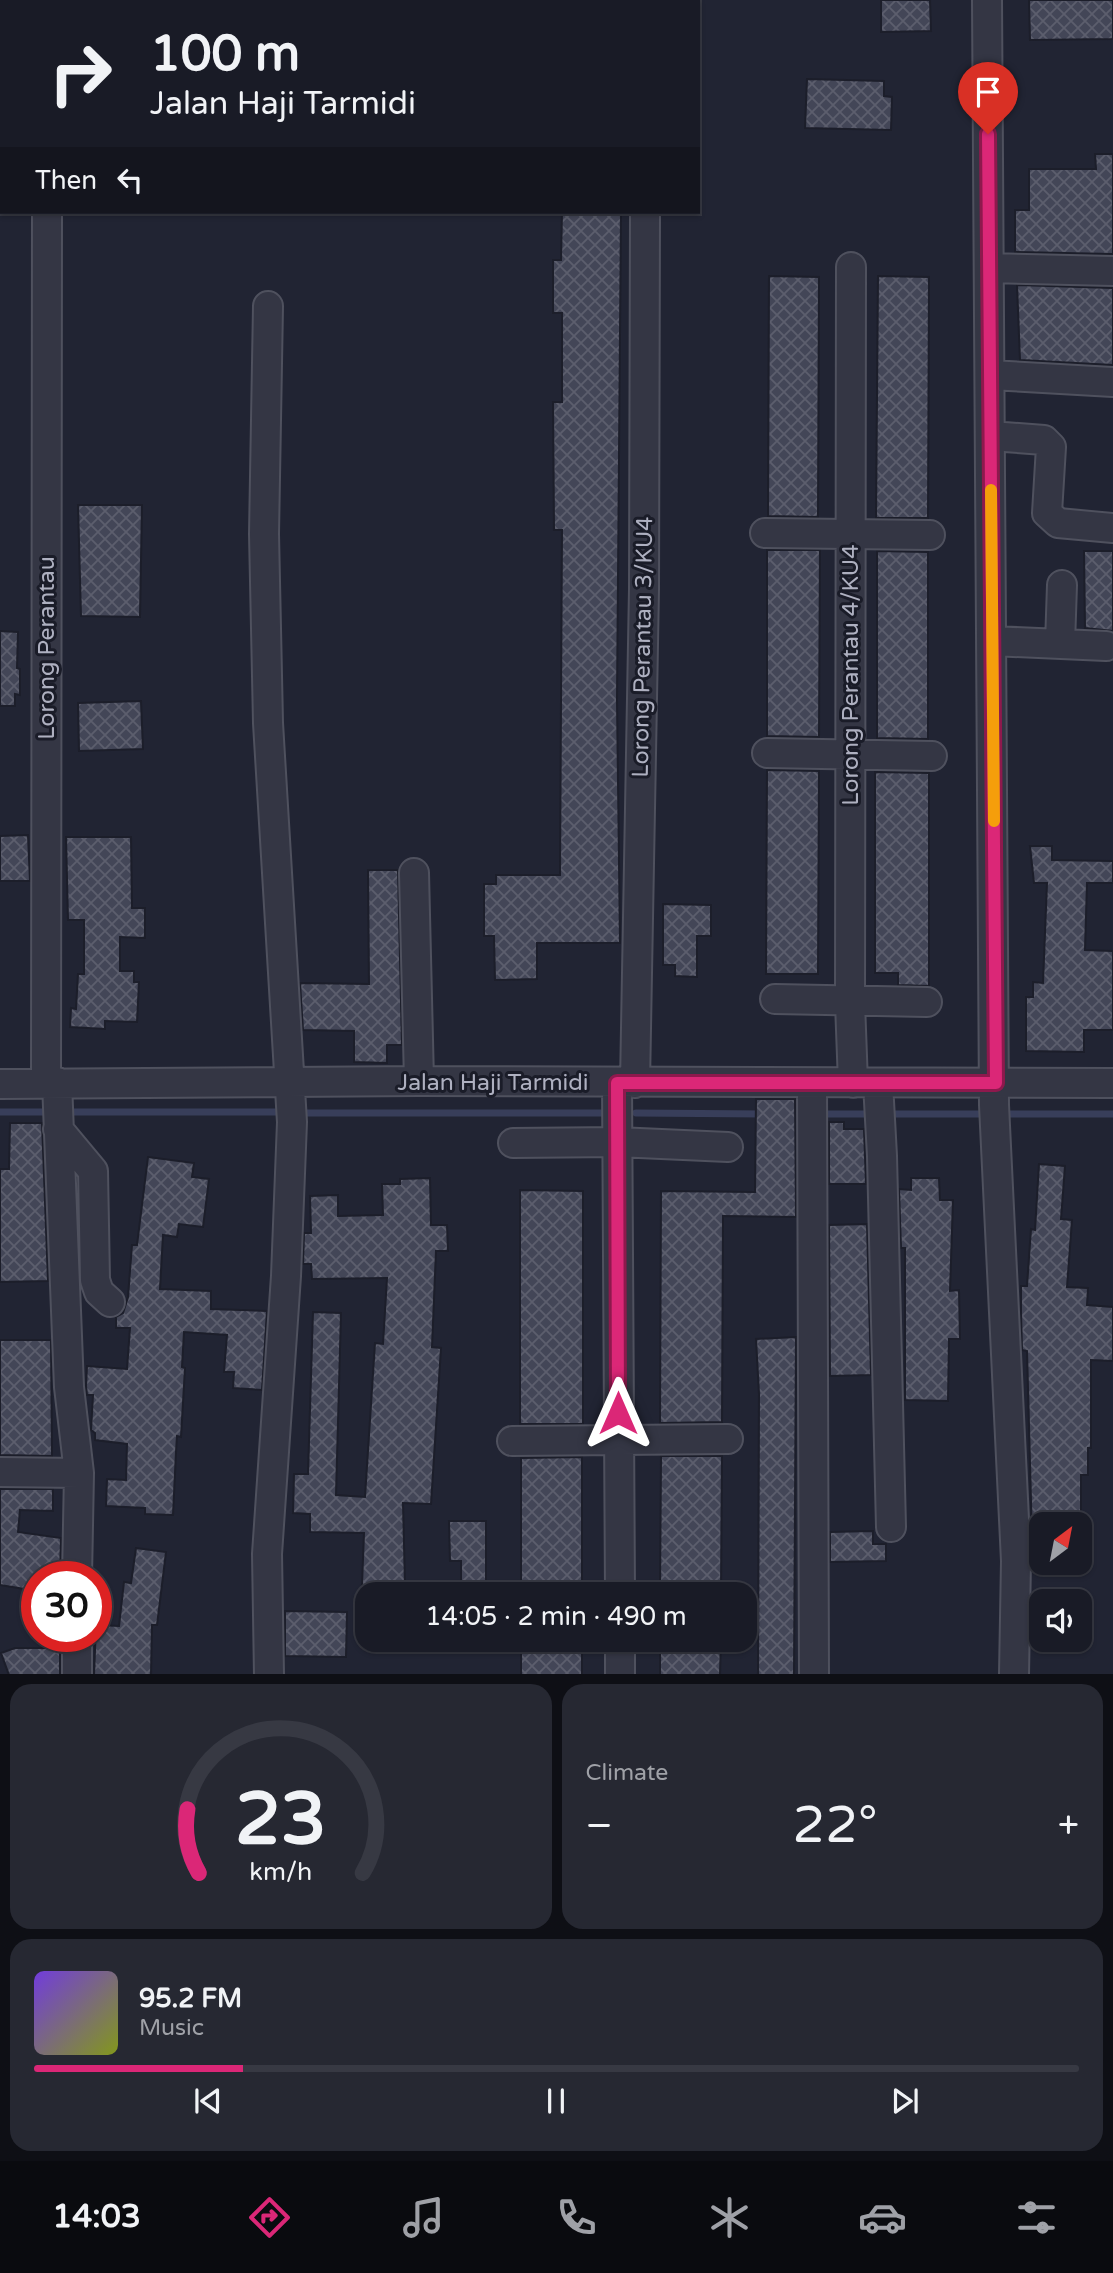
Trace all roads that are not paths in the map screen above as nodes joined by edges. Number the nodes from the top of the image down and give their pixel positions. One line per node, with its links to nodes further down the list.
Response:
1 (987, 0): 5 (street)
2 (47, 214): 34 (street, Lorong Perantau)
3 (645, 214): 28 (street, Lorong Perantau 3/KU4)
4 (851, 267): 13 (street, Lorong Perantau 4/KU4)
5 (989, 268): 6 (street); 8 (street)
6 (1113, 271)
7 (268, 306): 27 (street)
8 (990, 375): 9 (street); 10 (street)
9 (1113, 382)
10 (991, 436): 11 (street); 16 (street)
11 (1113, 528)
12 (765, 533): 13 (street)
13 (850, 533): 14 (street); 20 (street, Lorong Perantau 4/KU4)
14 (930, 535)
15 (1062, 585): 17 (street)
16 (992, 641): 17 (street); 31 (street)
17 (1060, 644): 18 (street)
18 (1106, 646)
19 (767, 753): 20 (street)
20 (850, 754): 21 (street); 25 (street, Lorong Perantau 4/KU4)
21 (932, 756)
22 (414, 873): 26 (street)
23 (775, 999): 25 (street)
24 (927, 1002): 25 (street)
25 (850, 1003): 30 (street, Lorong Perantau 4/KU4)
26 (419, 1081): 27 (street, Jalan Haji Tarmidi); 28 (street, Jalan Haji Tarmidi)
27 (290, 1083): 34 (street, Jalan Haji Tarmidi); 51 (street)
28 (626, 1083): 29 (street, Jalan Haji Tarmidi); 36 (street, Lorong Perantau 3/KU4)
29 (811, 1083): 30 (street, Jalan Haji Tarmidi); 53 (street)
30 (865, 1083): 31 (street, Jalan Haji Tarmidi); 45 (street, Lorong Perantau 4/KU4)
31 (996, 1083): 32 (street, Jalan Haji Tarmidi); 54 (street)
32 (1113, 1083)
33 (0, 1084): 34 (street, Jalan Haji Tarmidi)
34 (54, 1088): 35 (street, Lorong Perantau)
35 (58, 1129): 39 (street); 44 (street, Lorong Perantau)
36 (617, 1142): 37 (street); 38 (street); 41 (street, Lorong Perantau 3/KU4)
37 (513, 1143)
38 (728, 1147)
39 (110, 1302)
40 (728, 1439): 41 (street)
41 (619, 1440): 42 (street); 47 (street, Lorong Perantau 3/KU4)
42 (512, 1441)
43 (0, 1472): 44 (street)
44 (79, 1473): 46 (street, Lorong Perantau)
45 (891, 1527)
46 (78, 1561)
47 (620, 1582)
48 (77, 1652): 50 (street)
49 (620, 1652): 52 (street)
50 (77, 1674)
51 (269, 1674)
52 (620, 1674)
53 (814, 1674)
54 (1014, 1674)

